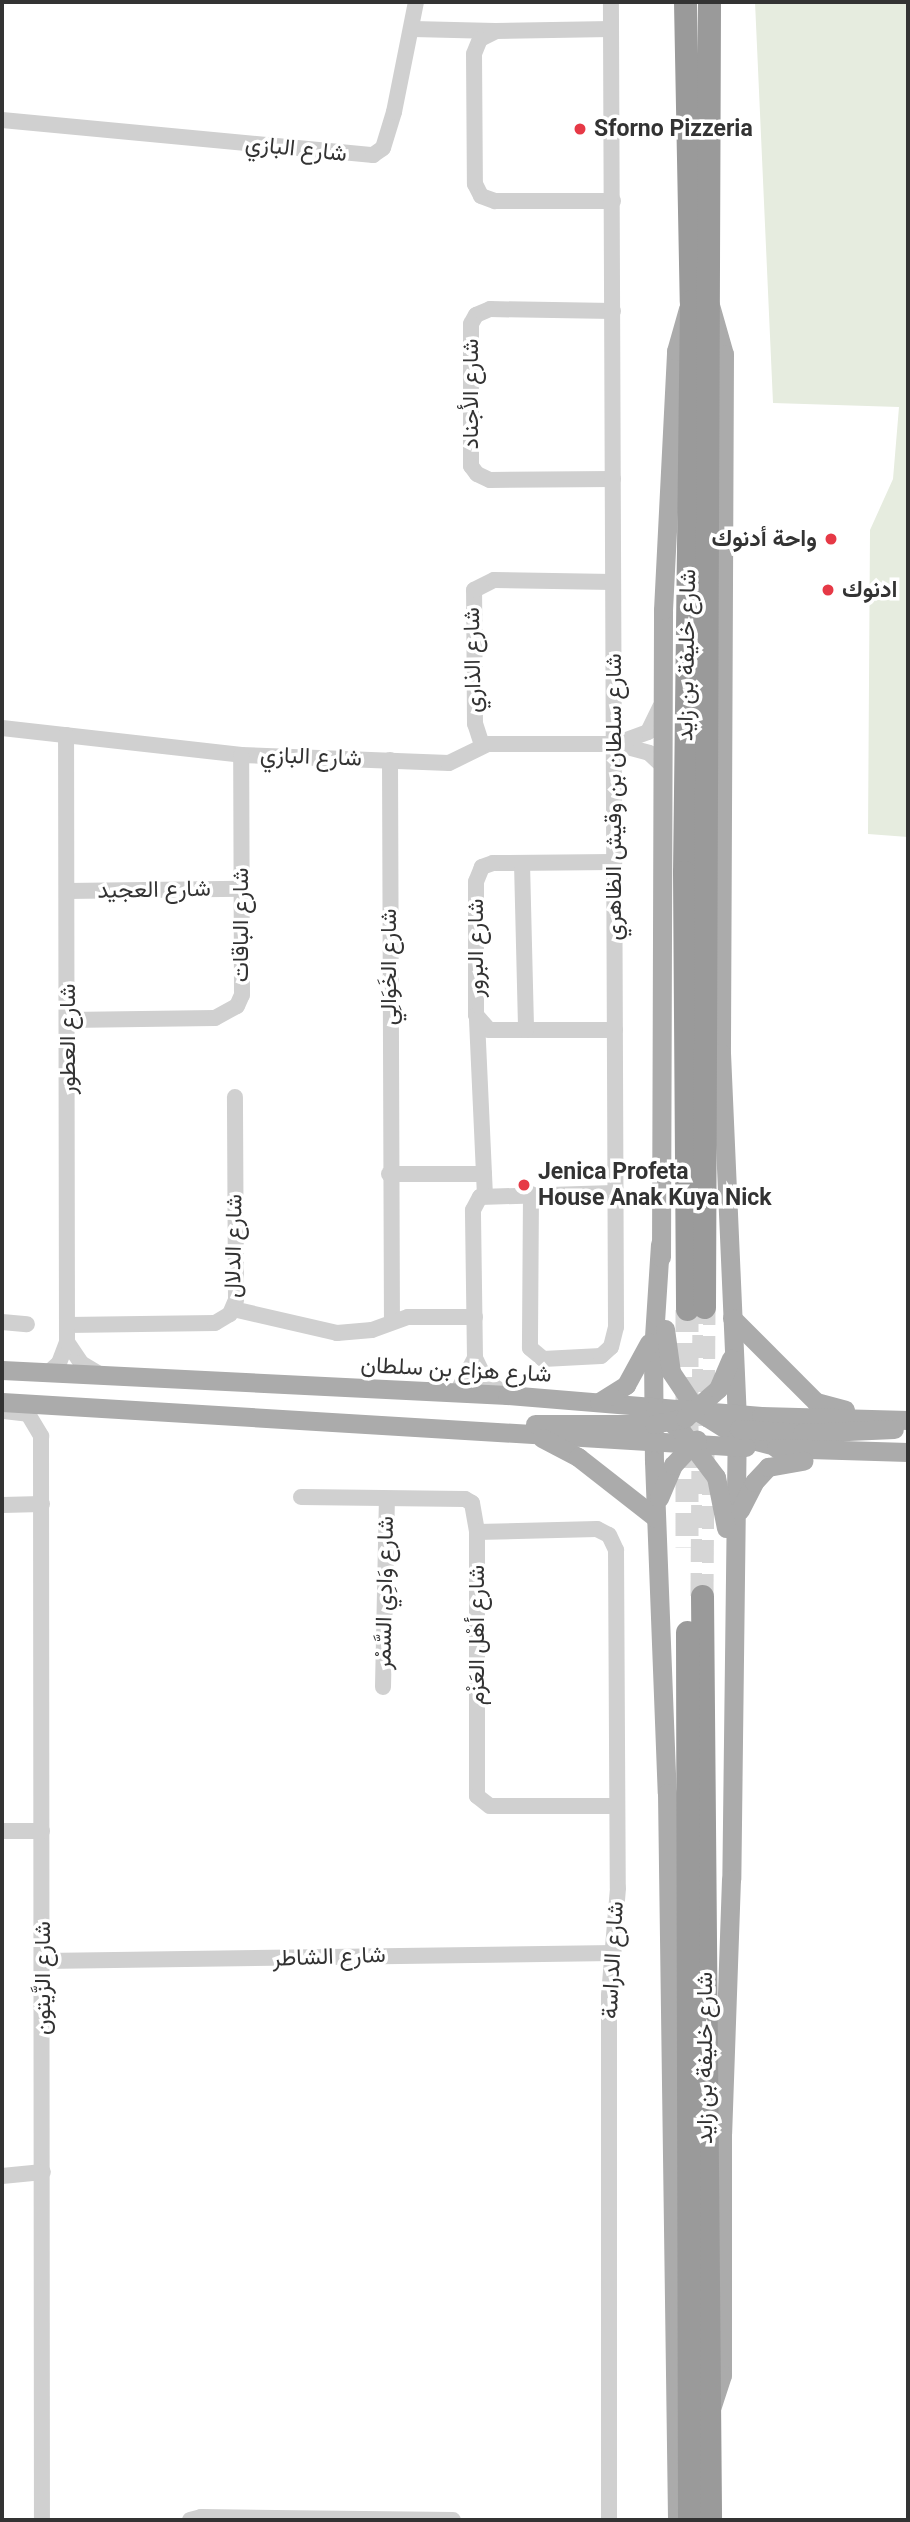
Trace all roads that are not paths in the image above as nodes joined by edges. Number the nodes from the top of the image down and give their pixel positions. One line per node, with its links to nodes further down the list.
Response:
1 (416, 2): 5 (street)
2 (611, 2): 6 (street, شارع سلطان بن وقيش الظاهري)
3 (685, 2): 10 (highway, شارع خليفة بن زايد)
4 (709, 2): 10 (highway, شارع خليفة بن زايد)
5 (413, 29): 7 (street); 8 (street, شارع البازي)
6 (611, 29): 7 (street); 9 (street, شارع سلطان بن وقيش الظاهري)
7 (496, 31): 9 (street)
8 (2, 120)
9 (613, 201): 11 (street, شارع سلطان بن وقيش الظاهري)
10 (701, 303): 14 (main road); 37 (highway, شارع خليفة بن زايد); 40 (main road)
11 (613, 311): 12 (street, شارع سلطان بن وقيش الظاهري); 12 (street, شارع الأجناد)
12 (613, 479): 13 (street, شارع سلطان بن وقيش الظاهري)
13 (613, 582): 17 (street, شارع سلطان بن وقيش الظاهري); 18 (street, شارع الذاري)
14 (663, 704): 17 (street, شارع البازي); 21 (main road)
15 (2, 728): 16 (street, شارع البازي)
16 (66, 735): 19 (street, شارع البازي); 25 (street, شارع العطور)
17 (616, 744): 18 (street, شارع البازي); 21 (street, شارع البازي); 22 (street, شارع سلطان بن وقيش الظاهري)
18 (482, 745): 20 (street, شارع البازي)
19 (241, 755): 20 (street, شارع البازي); 24 (street, شارع الباقات)
20 (390, 760): 31 (street, شارع الخَوَالِي)
21 (662, 764): 36 (main road)
22 (613, 862): 23 (street, شارع البرور); 29 (street, شارع سلطان بن وقيش الظاهري)
23 (522, 863): 27 (street, شارع البرور); 28 (street)
24 (241, 889): 25 (street, شارع العجيد); 26 (street, شارع الباقات)
25 (67, 891): 26 (street, شارع العطور)
26 (68, 1020): 44 (street, شارع العطور)
27 (477, 1020): 28 (street, شارع البرور); 32 (street)
28 (526, 1030): 29 (street, شارع البرور)
29 (615, 1030): 33 (street, شارع سلطان بن وقيش الظاهري)
30 (235, 1097): 38 (street, شارع الدلال)
31 (389, 1174): 32 (street); 42 (street, شارع الخَوَالِي)
32 (484, 1174): 35 (street)
33 (614, 1193): 34 (street); 34 (street, شارع سلطان بن وقيش الظاهري)
34 (531, 1194): 35 (street)
35 (485, 1195): 39 (street)
36 (660, 1244): 54 (main road); 57 (main road); 59 (main road)
37 (695, 1308)
38 (233, 1309): 42 (street); 44 (street, شارع الدلال)
39 (475, 1317): 42 (street); 47 (street)
40 (732, 1318): 46 (main road); 58 (main road)
41 (2, 1322): 43 (street)
42 (392, 1322)
43 (27, 1324)
44 (67, 1325): 45 (street, شارع العطور)
45 (67, 1342): 49 (street); 50 (street)
46 (734, 1348): 57 (main road); 61 (main road)
47 (475, 1357): 51 (street); 52 (street)
48 (2, 1370): 49 (main road, شارع هزاع بن سلطان)
49 (48, 1373): 50 (main road, شارع هزاع بن سلطان)
50 (102, 1375): 51 (main road, شارع هزاع بن سلطان)
51 (456, 1394): 52 (main road, شارع هزاع بن سلطان)
52 (507, 1395): 54 (main road, شارع هزاع بن سلطان)
53 (2, 1402): 55 (main road, شارع هزاع بن سلطان)
54 (594, 1403): 59 (main road, شارع هزاع بن سلطان)
55 (73, 1405): 62 (main road, شارع هزاع بن سلطان); 64 (street)
56 (2, 1410): 64 (street)
57 (697, 1411): 59 (main road); 61 (main road)
58 (908, 1417): 61 (main road)
59 (659, 1424): 62 (main road); 63 (main road, شارع هزاع بن سلطان); 65 (main road); 65 (main road, شارع هزاع بن سلطان); 71 (main road)
60 (908, 1426): 61 (main road)
61 (734, 1431): 65 (main road); 66 (main road); 72 (main road)
62 (487, 1432): 63 (main road, شارع هزاع بن سلطان)
63 (534, 1434): 71 (main road)
64 (41, 1436): 69 (street, شارع الزَّيتون)
65 (692, 1444): 71 (main road); 75 (main road)
66 (907, 1452): 72 (main road)
67 (301, 1497): 68 (street, شارع أهْل العَزْم)
68 (387, 1499): 73 (street, شارع أهْل العَزْم); 74 (street, شارع وَادِي السَّمْر)
69 (42, 1504): 70 (street); 78 (street, شارع الزَّيتون)
70 (2, 1505)
71 (656, 1514): 89 (main road)
72 (737, 1519): 75 (main road)
73 (477, 1532): 76 (street, شارع الدراسة); 76 (street, شارع أهْل العَزْم)
74 (383, 1687)
75 (730, 1700): 83 (main road)
76 (617, 1806): 79 (street, شارع الدراسة)
77 (2, 1831): 78 (street)
78 (42, 1831): 80 (street, شارع الزَّيتون)
79 (614, 1953): 80 (street, شارع الشاطر); 88 (street, شارع الدراسة)
80 (44, 1961): 81 (street, شارع الزَّيتون)
81 (43, 2172): 82 (street); 85 (street, شارع الزَّيتون)
82 (2, 2176)
83 (708, 2413): 90 (highway, شارع خليفة بن زايد); 91 (highway, شارع خليفة بن زايد)
84 (361, 2519): 86 (street); 87 (street)
85 (43, 2520)
86 (190, 2520)
87 (453, 2520)
88 (608, 2520)
89 (677, 2520)
90 (689, 2520)
91 (710, 2520)

